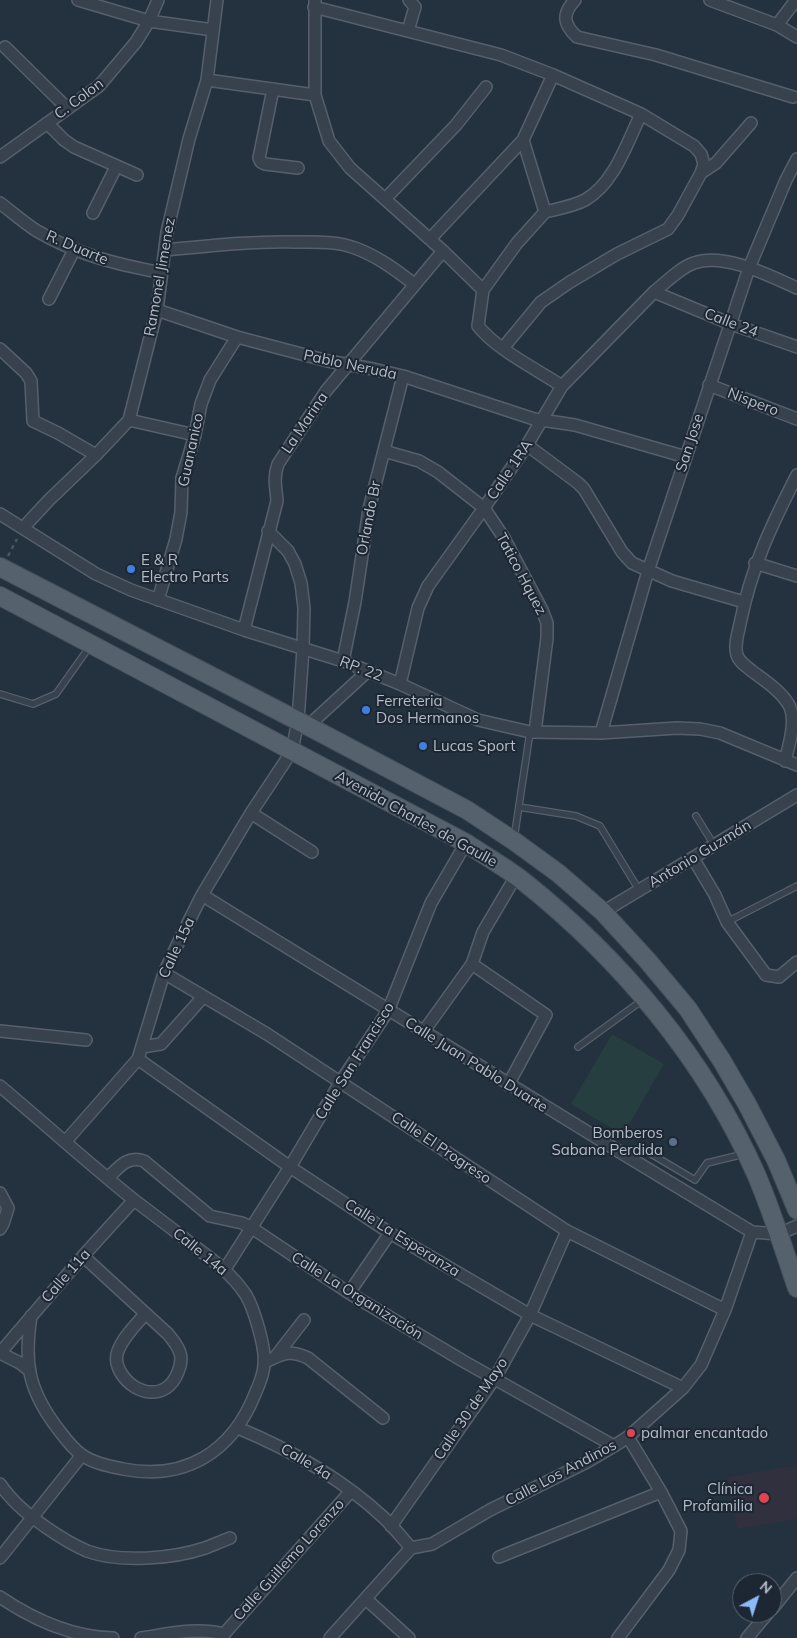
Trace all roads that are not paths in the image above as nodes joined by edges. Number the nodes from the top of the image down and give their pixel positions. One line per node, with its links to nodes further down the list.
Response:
1 (78, 0): 9 (street)
2 (158, 0): 9 (street, C. Colon)
3 (217, 0): 11 (street, Ramonel Jimenez)
4 (409, 0): 12 (street)
5 (575, 0): 20 (street)
6 (796, 0): 10 (street)
7 (714, 1): 10 (street)
8 (314, 3): 12 (street); 19 (street)
9 (149, 21): 11 (street); 21 (street, C. Colon)
10 (777, 25): 13 (street)
11 (213, 30): 16 (street, Ramonel Jimenez)
12 (408, 31): 15 (street)
13 (797, 37)
14 (5, 47): 21 (street)
15 (553, 75): 22 (street); 25 (street)
16 (207, 80): 18 (street); 38 (street, Ramonel Jimenez)
17 (486, 87): 32 (street)
18 (273, 89): 19 (street); 29 (street)
19 (315, 95): 32 (street)
20 (794, 97)
21 (67, 108): 23 (street, C. Colon)
22 (641, 114): 30 (street); 34 (street)
23 (46, 123): 26 (street, C. Colon); 28 (street)
24 (751, 123): 30 (street)
25 (523, 140): 34 (street); 36 (street)
26 (0, 158)
27 (797, 159): 40 (street, San Jose)
28 (116, 166): 31 (street); 35 (street)
29 (298, 168)
30 (701, 173): 51 (street)
31 (137, 175)
32 (385, 199): 36 (street)
33 (0, 202): 37 (street, R. Duarte)
34 (545, 212): 44 (street)
35 (93, 213)
36 (430, 239): 39 (street)
37 (74, 250): 41 (street, R. Duarte); 46 (street)
38 (165, 250): 41 (street, Ramonel Jimenez); 42 (street)
39 (443, 251): 42 (street, La Marina); 44 (street)
40 (749, 268): 43 (street, Calle 1RA); 45 (street, Calle 1RA); 48 (street, San Jose)
41 (162, 273): 47 (street, Ramonel Jimenez)
42 (414, 284): 53 (street, La Marina)
43 (797, 288)
44 (483, 290): 51 (street)
45 (654, 292): 48 (street, Calle 24); 56 (street, Calle 1RA)
46 (49, 299)
47 (157, 310): 49 (street, Pablo Neruda); 59 (street, Ramonel Jimenez)
48 (731, 324): 50 (street, Calle 24); 55 (street, San Jose)
49 (237, 337): 53 (street, Pablo Neruda); 60 (street, Guananico)
50 (797, 347)
51 (503, 348): 56 (street)
52 (0, 349): 63 (street)
53 (347, 364): 54 (street, Pablo Neruda); 69 (street, La Marina)
54 (403, 376): 57 (street, Pablo Neruda); 62 (street, Orlando Br)
55 (709, 385): 58 (street, Nispero); 64 (street, San Jose)
56 (562, 386): 57 (street, Calle 1RA)
57 (543, 419): 61 (street, Calle 1RA); 64 (street, Pablo Neruda)
58 (797, 419)
59 (129, 420): 60 (street); 63 (street, Ramonel Jimenez)
60 (196, 435): 75 (street, Guananico)
61 (527, 445): 66 (street, Calle 1RA); 72 (street)
62 (384, 451): 66 (street, Tatico Hquez); 80 (street, Orlando Br)
63 (96, 455): 68 (street, Ramonel Jimenez)
64 (686, 457): 72 (street, San Jose)
65 (797, 475): 70 (street)
66 (484, 508): 82 (street, Calle 1RA); 85 (street, Tatico Hquez)
67 (0, 514): 68 (street, RP. 22)
68 (23, 528): 75 (street, RP. 22)
69 (268, 531): 77 (street, La Marina); 79 (street)
70 (756, 563): 73 (street); 76 (street)
71 (1, 568): 84 (main road, Avenida Charles de Gaulle)
72 (648, 571): 76 (street); 86 (street, San Jose)
73 (797, 576)
74 (0, 596): 78 (main road, Avenida Charles de Gaulle)
75 (158, 600): 77 (street, RP. 22)
76 (744, 602): 88 (street)
77 (244, 630): 79 (street, RP. 22)
78 (91, 644): 83 (lane); 87 (main road, Avenida Charles de Gaulle)
79 (303, 649): 80 (street, RP. 22); 84 (street)
80 (343, 661): 81 (street, RP. 22)
81 (368, 671): 82 (street, RP. 22); 84 (street)
82 (400, 684): 85 (street, RP. 22)
83 (0, 694)
84 (303, 723): 87 (street); 94 (main road, Avenida Charles de Gaulle)
85 (532, 732): 86 (street, RP. 22); 91 (lane)
86 (600, 733): 88 (street, RP. 22)
87 (292, 751): 92 (street, Calle 15a); 95 (main road, Avenida Charles de Gaulle)
88 (785, 761): 89 (street, RP. 22)
89 (797, 765)
90 (797, 795): 96 (street, Antonio Guzmán)
91 (519, 808): 94 (lane); 101 (lane)
92 (251, 812): 97 (street); 102 (street, Calle 15a)
93 (696, 816): 96 (lane)
94 (514, 841): 103 (main road, Avenida Charles de Gaulle)
95 (466, 843): 99 (main road, Avenida Charles de Gaulle); 110 (street, Calle San Francisco)
96 (714, 845): 98 (street, Antonio Guzmán)
97 (312, 852)
98 (693, 858): 101 (street, Antonio Guzmán); 104 (street)
99 (516, 876): 106 (street); 109 (main road, Avenida Charles de Gaulle)
100 (797, 886): 104 (lane)
101 (639, 890): 103 (street, Antonio Guzmán)
102 (202, 895): 107 (street, Calle 15a); 110 (street, Calle Juan Pablo Duarte)
103 (602, 912): 127 (main road, Avenida Charles de Gaulle)
104 (727, 922): 105 (street)
105 (797, 962)
106 (472, 964): 112 (street); 118 (street)
107 (164, 973): 108 (street, Calle El Progreso); 114 (street, Calle 15a)
108 (203, 997): 114 (street); 117 (street, Calle El Progreso)
109 (645, 998): 115 (lane); 122 (main road, Avenida Charles de Gaulle)
110 (388, 1011): 112 (street, Calle Juan Pablo Duarte); 117 (street, Calle San Francisco)
111 (0, 1031): 113 (street)
112 (424, 1032): 118 (street, Calle Juan Pablo Duarte)
113 (86, 1040)
114 (142, 1047): 116 (street, Calle 15a)
115 (578, 1048)
116 (138, 1059): 120 (street, Calle 15a); 123 (street, Calle La Esperanza)
117 (340, 1081): 123 (street, Calle San Francisco); 131 (street, Calle El Progreso)
118 (508, 1085): 132 (street, Calle Juan Pablo Duarte)
119 (0, 1086): 120 (street, Calle 14a)
120 (65, 1142): 124 (street, Calle 14a)
121 (641, 1148): 122 (lane)
122 (746, 1154): 134 (main road, Avenida Charles de Gaulle)
123 (290, 1167): 129 (street, Calle San Francisco); 133 (street, Calle La Esperanza)
124 (108, 1178): 126 (street, Calle 14a); 129 (street, Calle La Organización)
125 (0, 1193): 130 (street)
126 (134, 1200): 135 (street, Calle 11a); 136 (street, Calle 14a)
127 (797, 1210)
128 (797, 1226): 134 (street)
129 (252, 1228): 136 (street, Calle San Francisco); 138 (street, Calle La Organización)
130 (0, 1229)
131 (567, 1231): 139 (street, Calle El Progreso); 141 (street, Calle 30 de Mayo)
132 (752, 1232): 134 (street); 139 (street, Calle Los Andinos)
133 (390, 1233): 138 (street); 141 (street, Calle La Esperanza)
134 (779, 1234): 137 (main road, Avenida Charles de Gaulle)
135 (82, 1256): 140 (street); 142 (street, Calle 11a)
136 (225, 1269): 145 (street, Calle 14a)
137 (797, 1288)
138 (349, 1293): 147 (street, Calle La Organización)
139 (725, 1310): 148 (street, Calle Los Andinos)
140 (146, 1314): 140 (street)
141 (530, 1315): 147 (street, Calle 30 de Mayo); 148 (street, Calle La Esperanza)
142 (31, 1316): 144 (street, Calle 11a); 146 (street, Calle 14a)
143 (304, 1320): 145 (street)
144 (0, 1353): 146 (street)
145 (270, 1360): 149 (street); 150 (street, Calle 14a)
146 (30, 1371): 153 (street, Calle 14a)
147 (495, 1378): 152 (street, Calle La Organización); 158 (street, Calle 30 de Mayo)
148 (683, 1388): 151 (street, Calle Los Andinos)
149 (383, 1418)
150 (238, 1428): 153 (street, Calle 14a); 155 (street, Calle 4a)
151 (628, 1437): 152 (street, Calle Los Andinos); 156 (street)
152 (614, 1446): 160 (street, Calle Los Andinos)
153 (82, 1455): 157 (street)
154 (0, 1484): 157 (street)
155 (351, 1490): 158 (street, Calle 4a); 170 (street, Calle Guillemo Lorenzo)
156 (661, 1492): 161 (street); 176 (street)
157 (33, 1518): 159 (street); 162 (street)
158 (391, 1526): 160 (street, Calle 4a)
159 (230, 1538)
160 (411, 1548): 166 (street)
161 (499, 1557)
162 (0, 1558)
163 (797, 1578): 164 (street)
164 (782, 1596)
165 (0, 1597): 168 (street)
166 (366, 1599): 174 (street); 175 (street)
167 (760, 1623): 177 (street)
168 (52, 1626): 171 (street); 172 (street)
169 (175, 1635): 170 (street, Calle Guillemo Lorenzo); 173 (street, Calle Guillemo Lorenzo)
170 (226, 1636)
171 (67, 1638)
172 (113, 1638)
173 (141, 1638)
174 (330, 1638)
175 (409, 1638)
176 (618, 1638)
177 (748, 1638)

